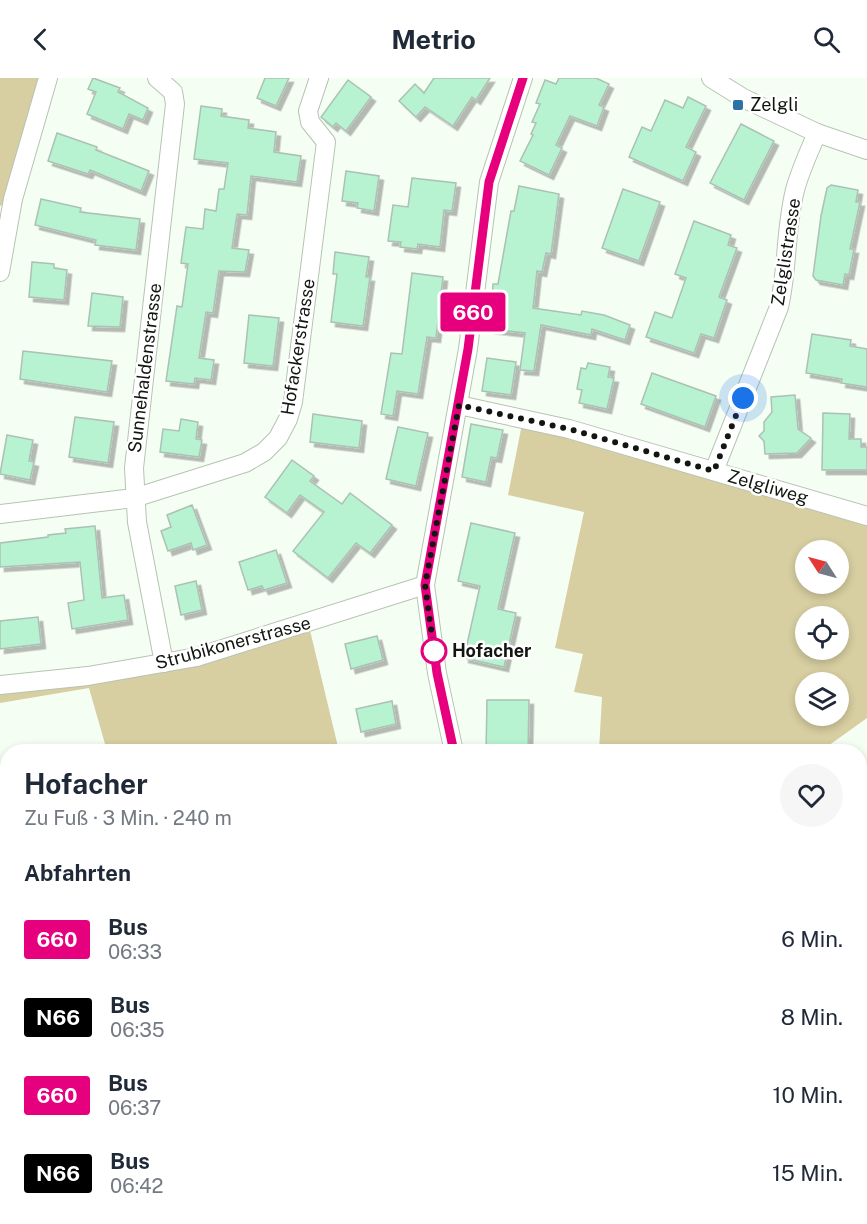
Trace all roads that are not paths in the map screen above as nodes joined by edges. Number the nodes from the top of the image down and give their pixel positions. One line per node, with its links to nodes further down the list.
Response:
1 (48, 78): 8 (street)
2 (157, 78): 11 (street, Sunnehaldenstrasse)
3 (318, 78): 11 (street, Hofackerstrasse)
4 (523, 78): 9 (street)
5 (711, 78): 6 (street)
6 (817, 133): 7 (street); 10 (street, Zelglistrasse)
7 (867, 150)
8 (0, 272)
9 (459, 405): 10 (street, Zelgliweg); 14 (street)
10 (714, 471): 13 (street, Zelgliweg)
11 (134, 498): 12 (street, Hofackerstrasse); 15 (street, Sunnehaldenstrasse)
12 (0, 514)
13 (867, 516)
14 (425, 585): 15 (street, Strubikonerstrasse); 17 (street)
15 (164, 663): 16 (street, Strubikonerstrasse)
16 (0, 685)
17 (452, 744)

